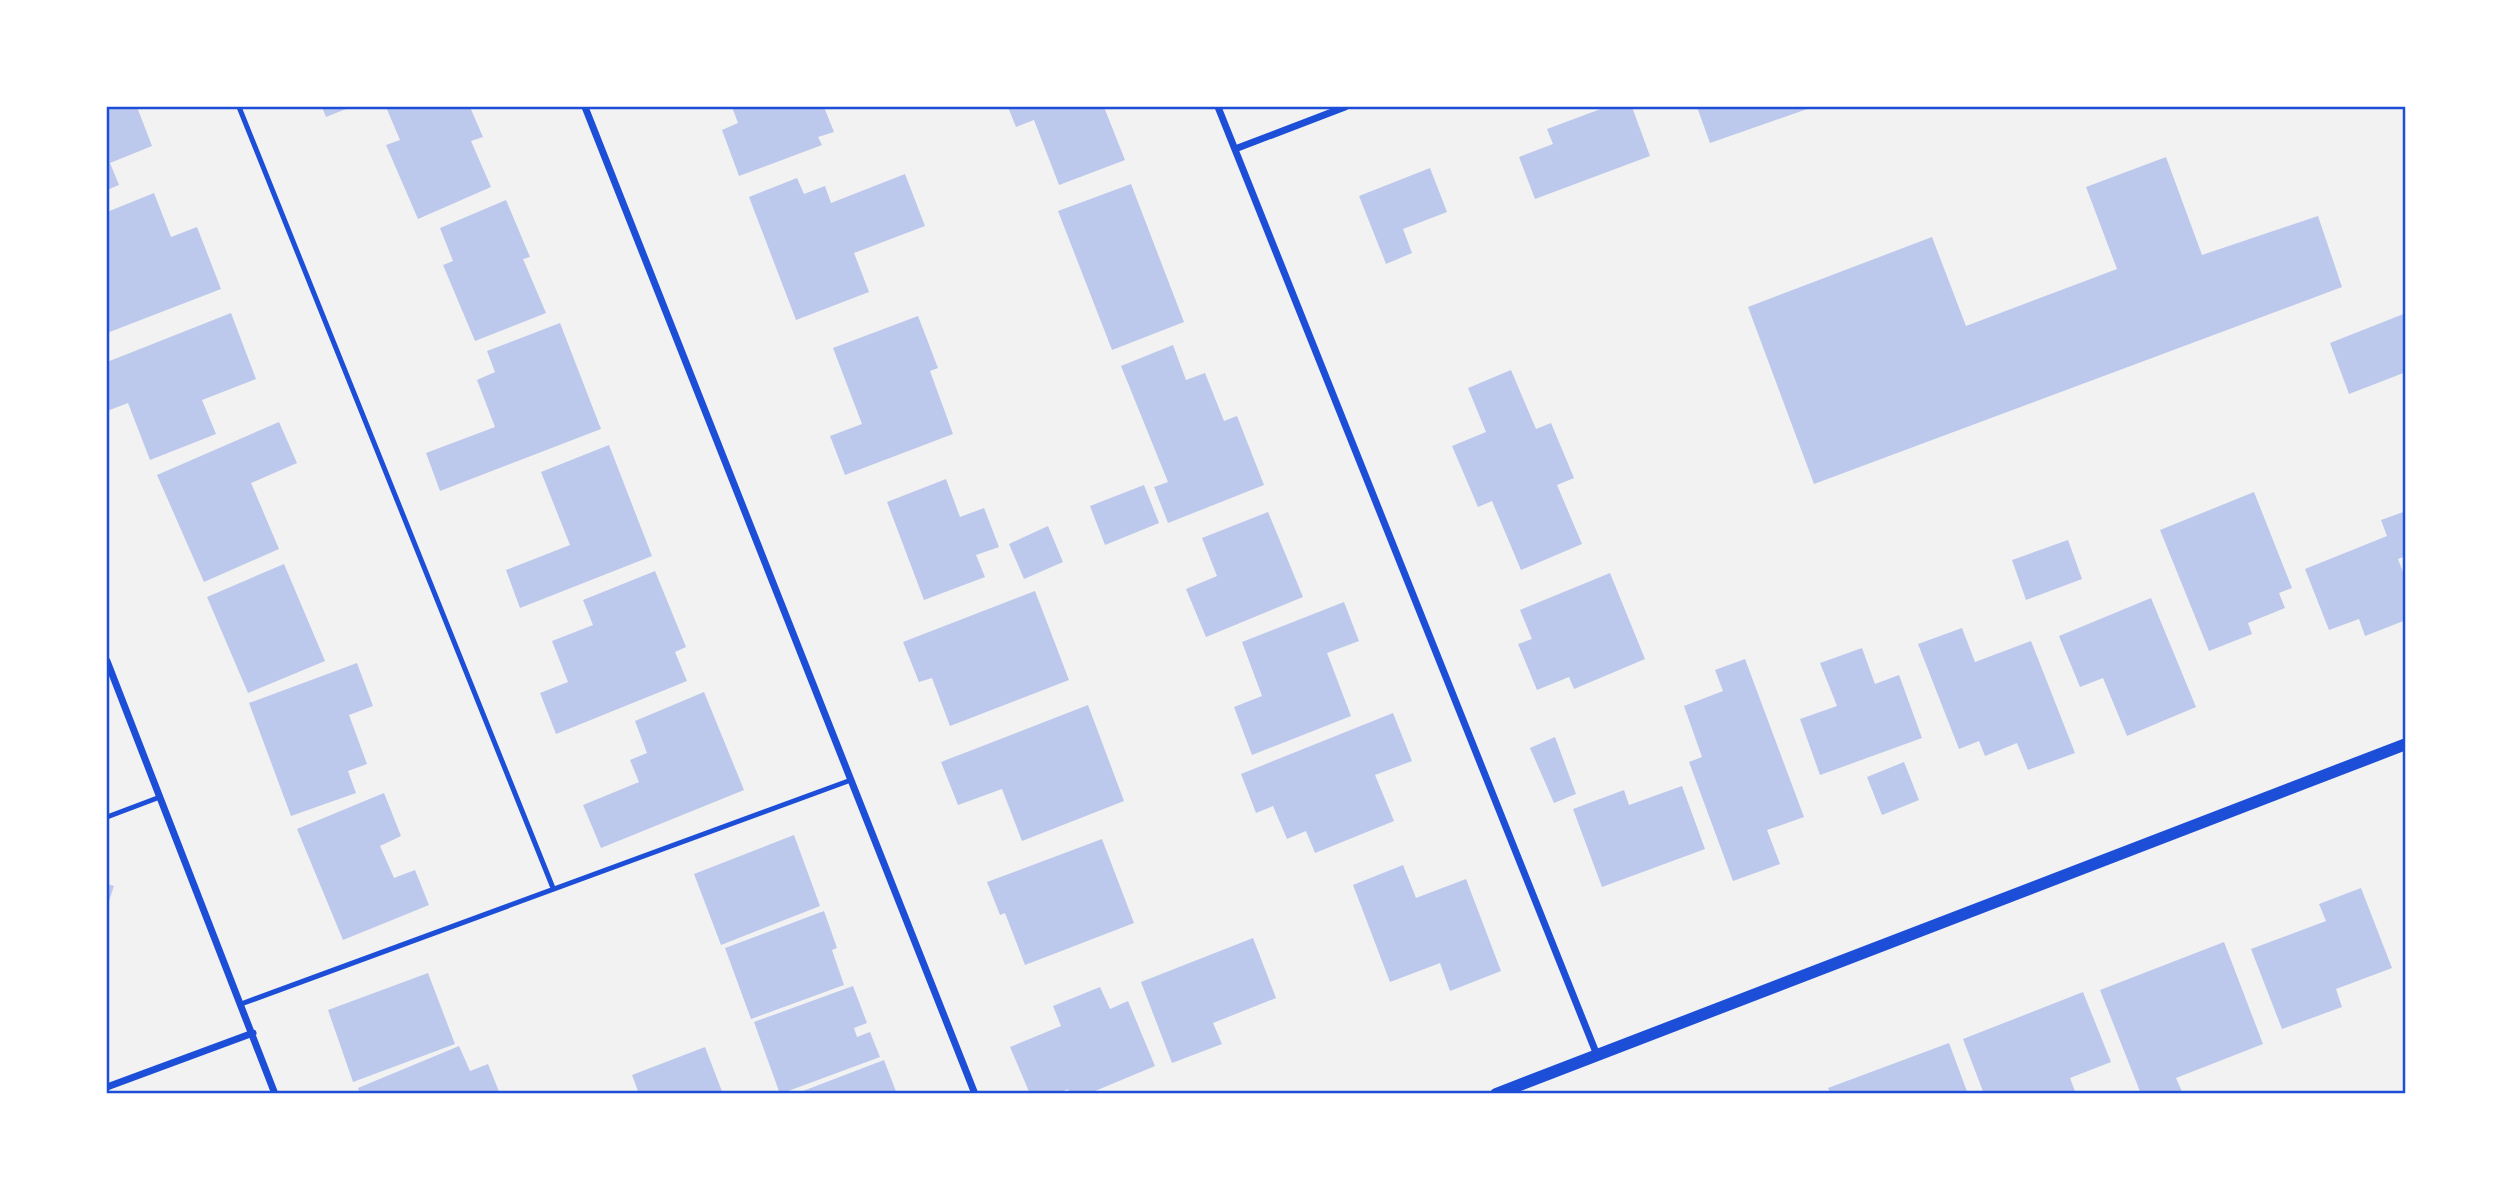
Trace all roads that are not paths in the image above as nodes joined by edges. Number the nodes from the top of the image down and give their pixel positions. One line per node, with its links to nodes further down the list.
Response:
1 (239, 107): 11 (lane)
2 (585, 107): 8 (street)
3 (1218, 107): 5 (street)
4 (1345, 107): 5 (street)
5 (1235, 149): 14 (street)
6 (107, 662): 9 (street)
7 (2406, 744): 14 (street)
8 (851, 780): 11 (lane); 17 (street)
9 (160, 797): 10 (lane); 12 (street)
10 (107, 817)
11 (553, 888): 12 (lane)
12 (241, 1004): 13 (street)
13 (253, 1033): 15 (street); 16 (street)
14 (1597, 1055): 18 (street)
15 (107, 1087)
16 (275, 1094)
17 (975, 1094)
18 (1496, 1094)

